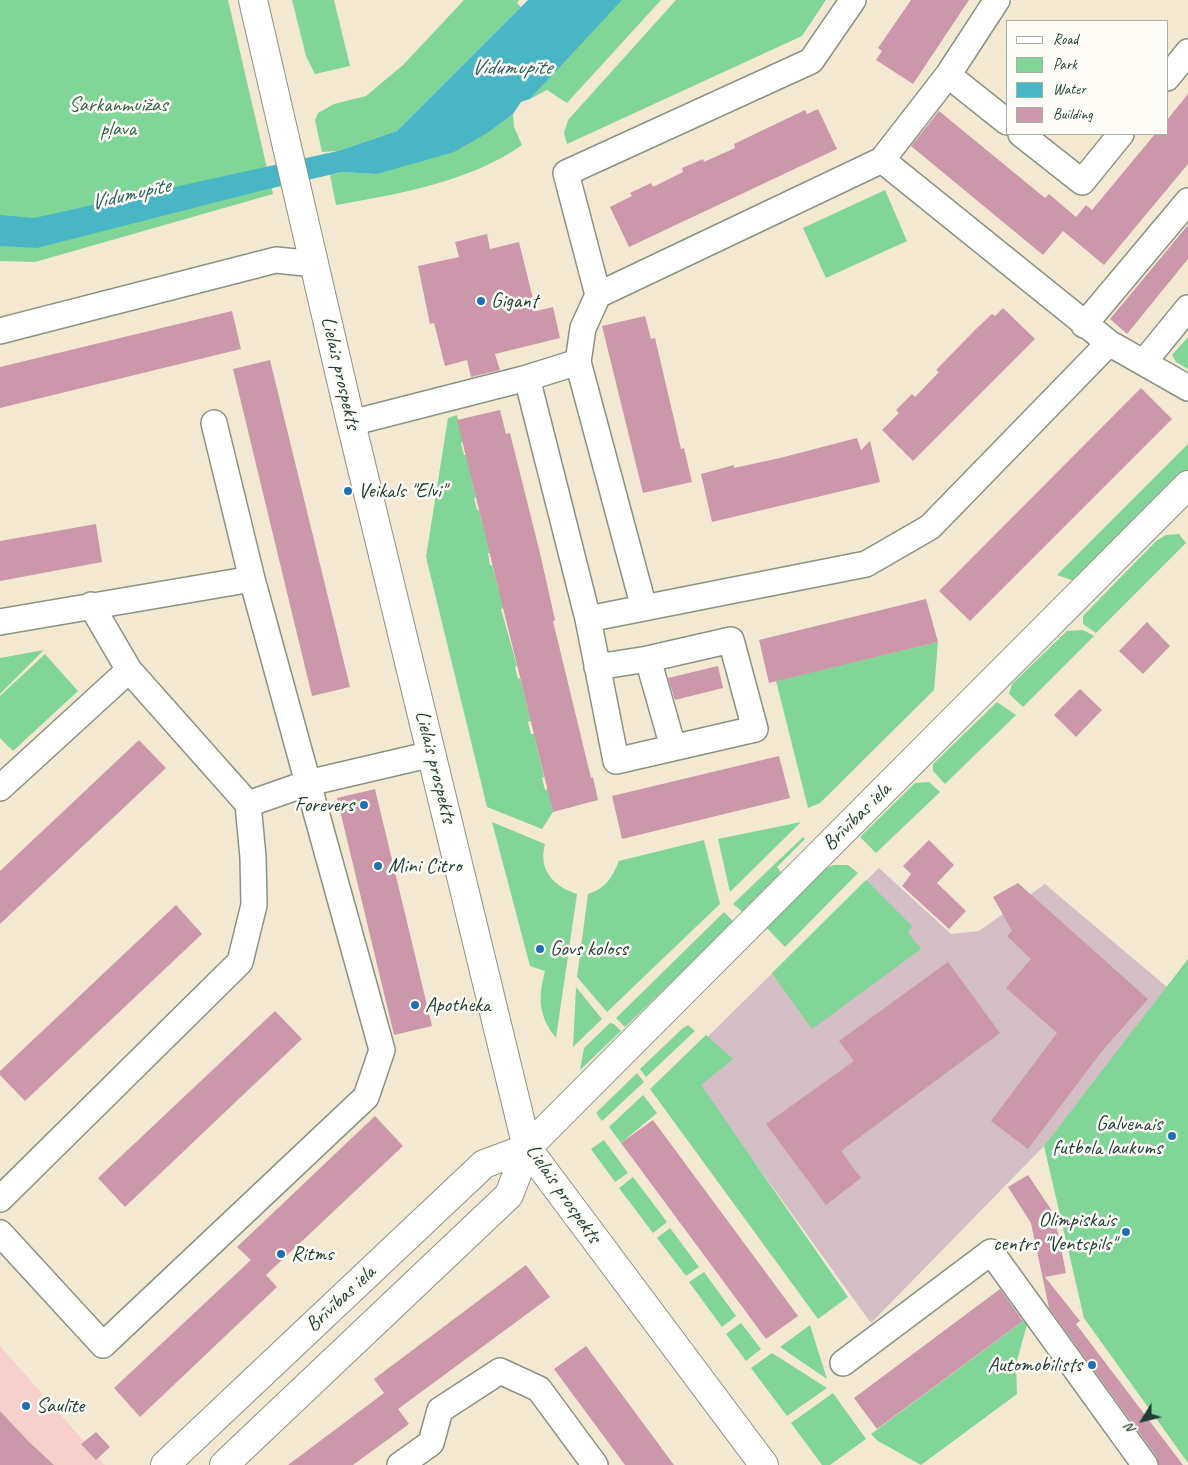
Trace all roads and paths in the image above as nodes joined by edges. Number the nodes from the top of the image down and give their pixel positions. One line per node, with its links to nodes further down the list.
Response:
1 (253, 0): 12 (main road, Lielais prospekts)
2 (853, 0): 13 (street)
3 (997, 0): 5 (street)
4 (1188, 52): 6 (street)
5 (948, 75): 7 (street); 10 (street)
6 (1168, 77)
7 (1006, 121)
8 (1022, 135): 9 (street)
9 (1120, 135)
10 (882, 160): 13 (street); 15 (street)
11 (1188, 201): 15 (street)
12 (315, 264): 16 (street); 23 (main road, Lielais prospekts)
13 (598, 295): 18 (street)
14 (1188, 308): 19 (street)
15 (1084, 324): 17 (street)
16 (0, 331)
17 (1109, 343): 19 (street); 27 (street)
18 (578, 362): 20 (street); 27 (street)
19 (1144, 362): 21 (street)
20 (527, 378): 23 (street); 28 (street)
21 (1188, 388)
22 (214, 423): 25 (street)
23 (351, 423): 34 (main road, Lielais prospekts)
24 (1188, 485): 38 (main road, Brīvības iela)
25 (252, 579): 26 (street); 35 (street)
26 (91, 605): 29 (street); 32 (street)
27 (644, 608): 28 (street)
28 (588, 619): 31 (street)
29 (0, 622)
30 (648, 659): 31 (street); 33 (street); 33 (street)
31 (597, 667): 33 (street)
32 (129, 670): 36 (street); 37 (street)
33 (673, 747)
34 (432, 754): 35 (street); 38 (main road, Lielais prospekts)
35 (308, 783): 37 (street); 40 (street)
36 (0, 788)
37 (248, 804): 39 (street)
38 (527, 1148): 42 (main road, Brīvības iela); 43 (main road, Brīvības iela); 46 (main road, Lielais prospekts)
39 (0, 1199)
40 (0, 1233)
41 (843, 1363): 47 (street)
42 (165, 1465)
43 (224, 1465)
44 (400, 1465): 45 (street)
45 (595, 1465)
46 (764, 1465)
47 (1145, 1465)

